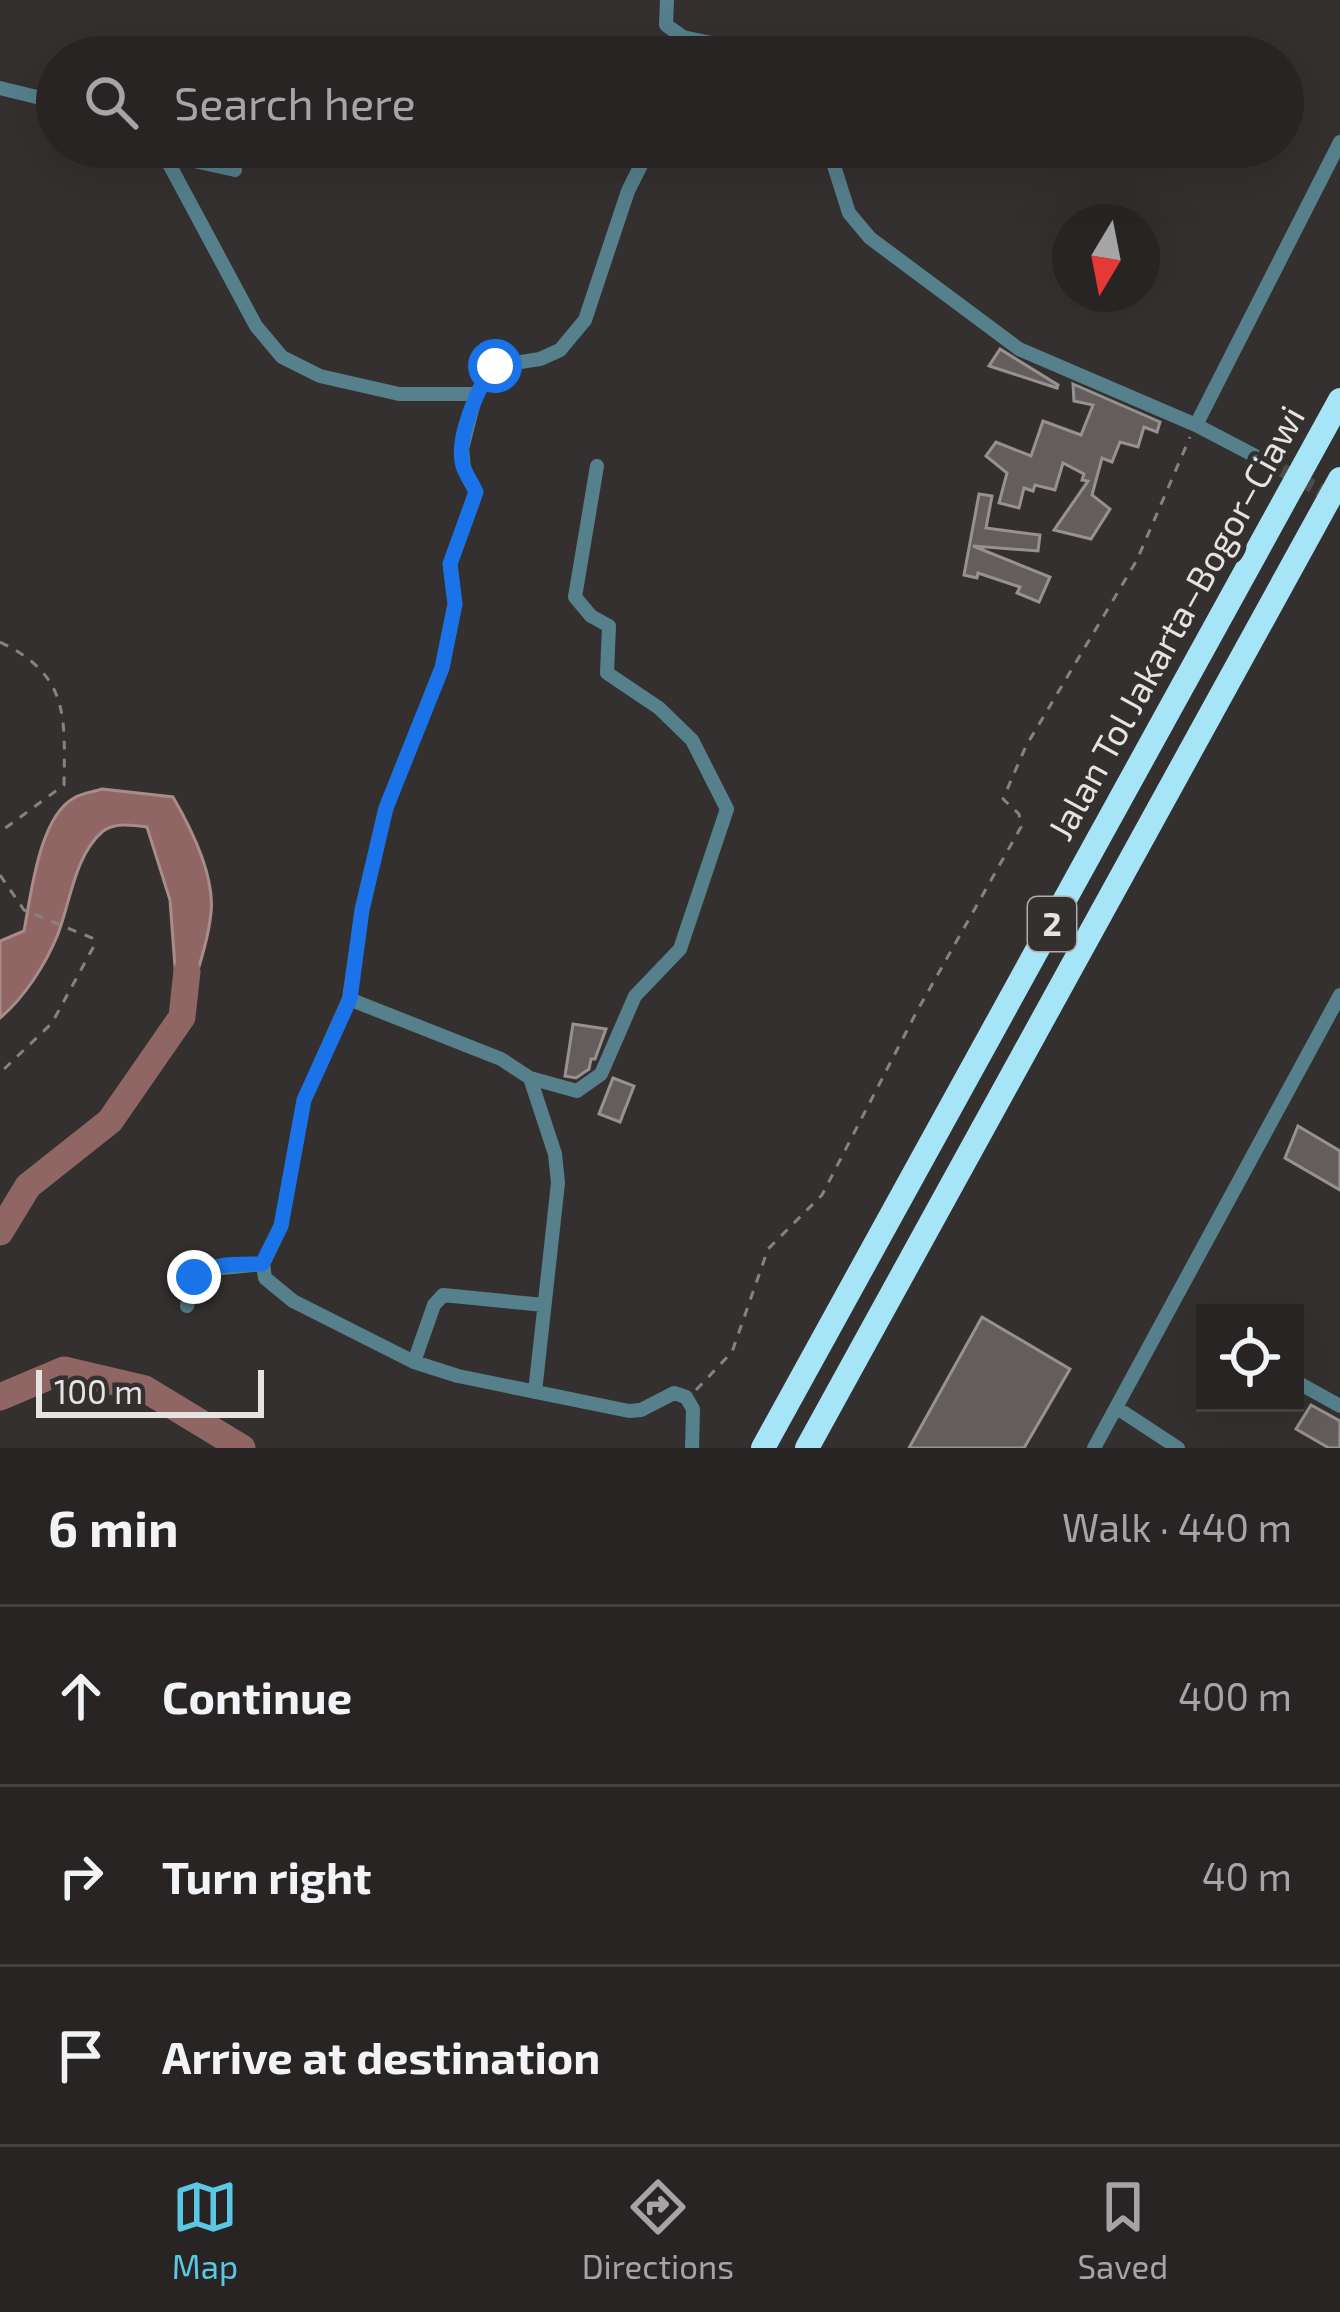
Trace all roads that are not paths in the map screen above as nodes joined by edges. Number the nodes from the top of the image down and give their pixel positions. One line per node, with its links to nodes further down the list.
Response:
1 (667, 0): 2 (street)
2 (682, 36)
3 (0, 88): 4 (street)
4 (36, 97)
5 (1340, 142): 13 (street)
6 (173, 168): 11 (street)
7 (228, 168): 10 (street)
8 (639, 168): 11 (street)
9 (835, 168): 13 (street)
10 (235, 170)
11 (476, 394): 18 (street)
12 (1340, 400): 29 (highway, Jalan Tol Jakarta–Bogor–Ciawi / 2)
13 (1196, 425): 14 (street)
14 (1263, 460)
15 (598, 466): 19 (street)
16 (1340, 479): 30 (highway, Jalan Tol Jakarta–Bogor–Ciawi / 2)
17 (1340, 994): 27 (street)
18 (350, 999): 19 (street); 20 (street)
19 (530, 1078): 21 (street)
20 (262, 1264): 22 (street); 23 (street)
21 (544, 1305): 23 (street); 25 (street)
22 (187, 1306)
23 (414, 1363): 25 (street)
24 (1304, 1386): 26 (street)
25 (535, 1392): 28 (street)
26 (1340, 1405)
27 (1117, 1408): 31 (street); 32 (street)
28 (692, 1448)
29 (763, 1448)
30 (807, 1448)
31 (1094, 1448)
32 (1178, 1448)

